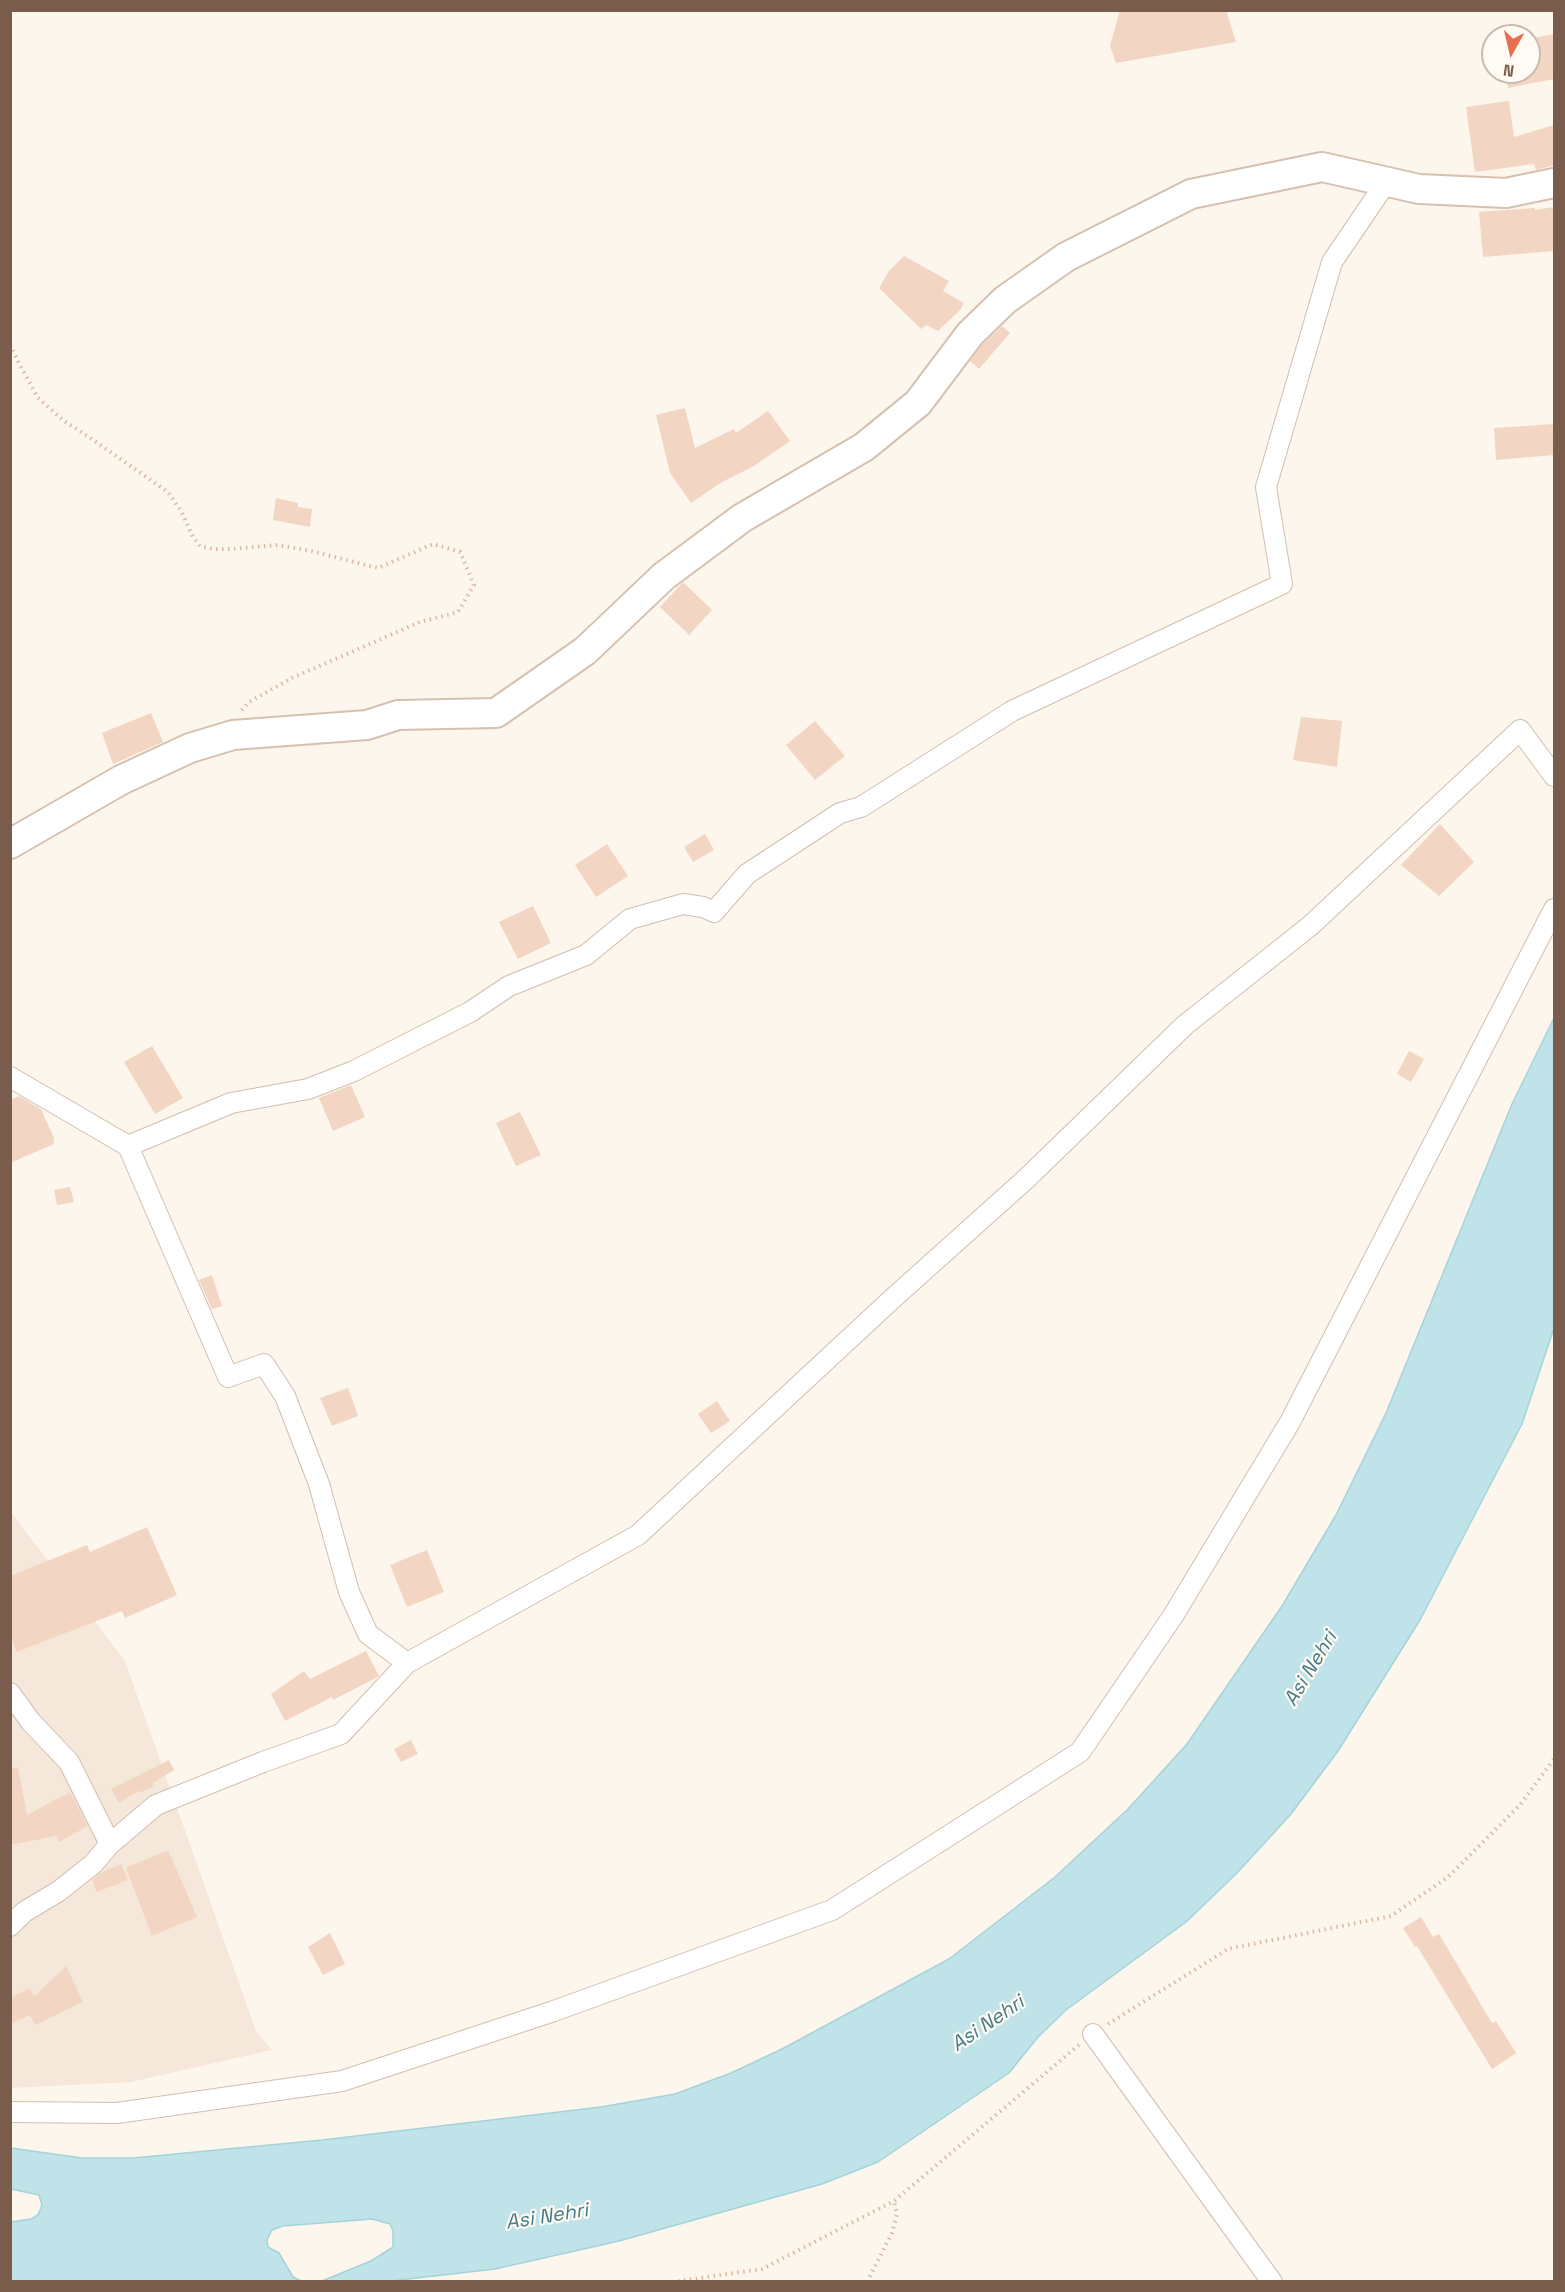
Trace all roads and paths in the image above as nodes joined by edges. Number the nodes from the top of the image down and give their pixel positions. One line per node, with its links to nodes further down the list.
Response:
1 (1387, 182): 2 (street); 4 (street); 9 (street)
2 (1554, 183)
3 (10, 345): 4 (path)
4 (234, 735): 6 (street)
5 (1554, 776): 10 (street)
6 (10, 844)
7 (1554, 909): 16 (street)
8 (10, 1077): 9 (street)
9 (128, 1146): 10 (street)
10 (407, 1663): 13 (street)
11 (10, 1693): 13 (street)
12 (1554, 1759): 15 (path)
13 (110, 1844): 14 (street)
14 (10, 1926)
15 (1093, 2034): 17 (path); 20 (street)
16 (10, 2112)
17 (894, 2201): 18 (path); 19 (path)
18 (672, 2282)
19 (867, 2282)
20 (1272, 2282)

